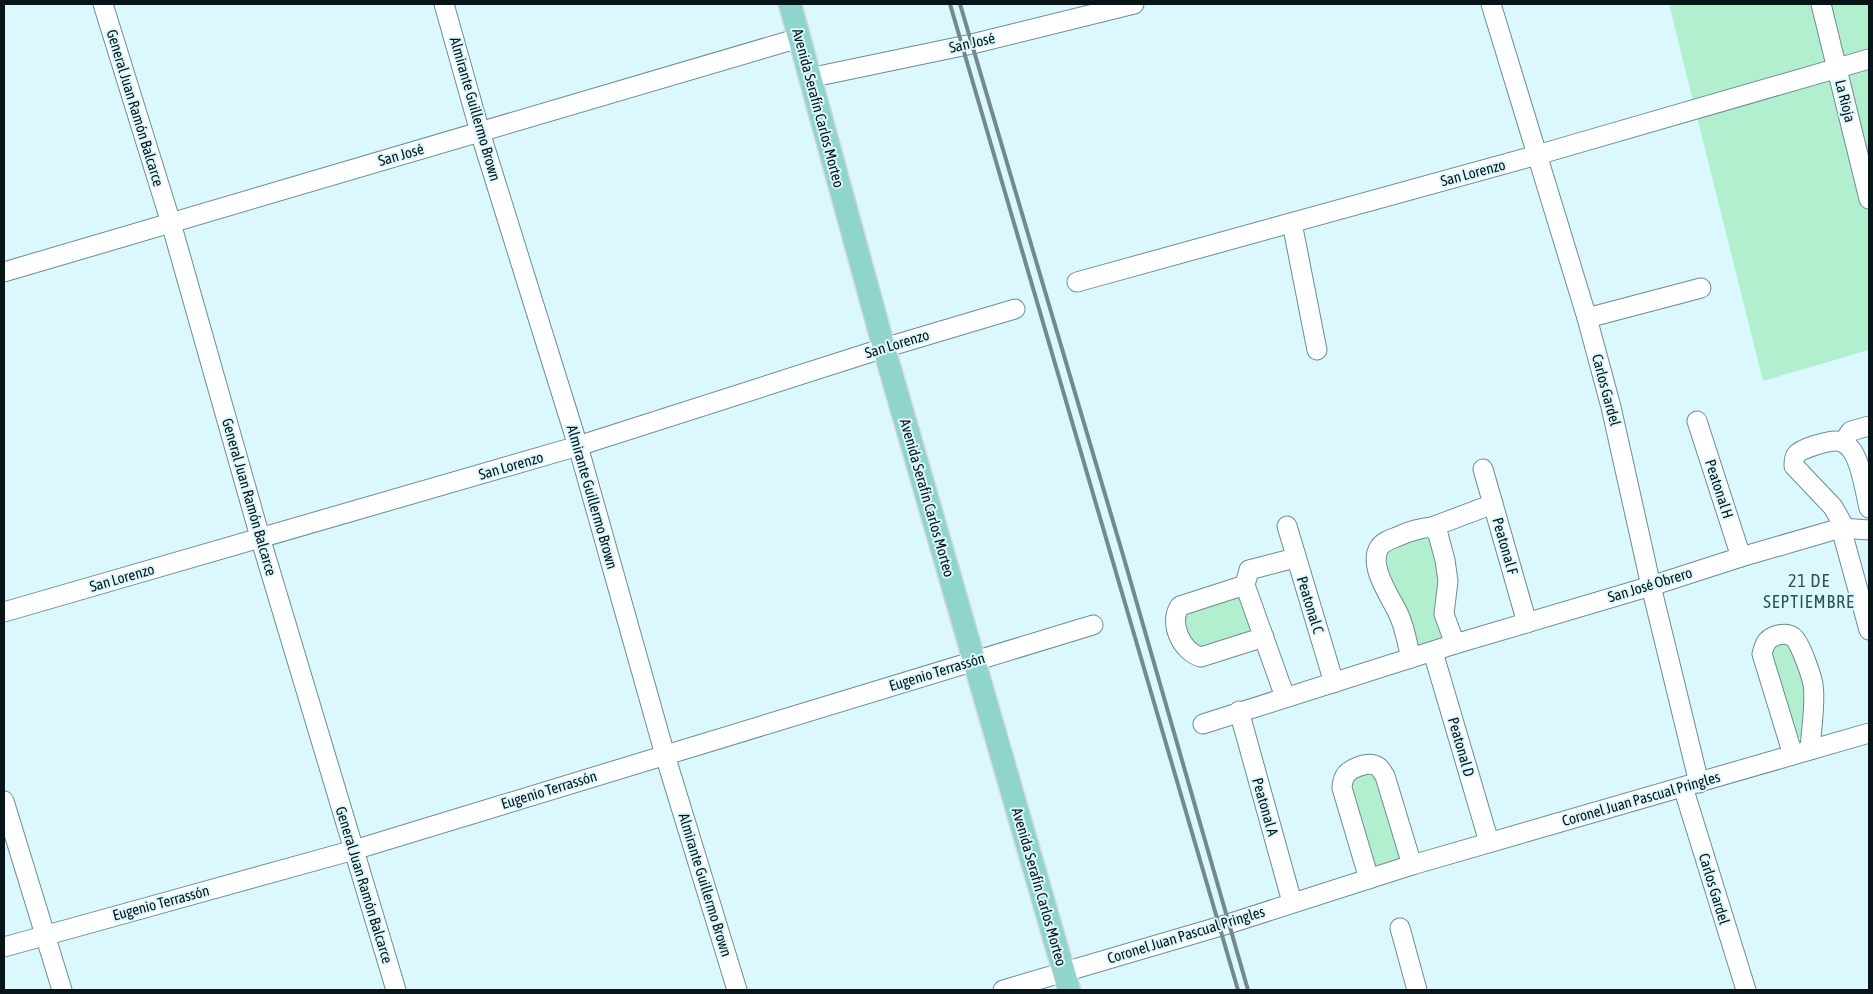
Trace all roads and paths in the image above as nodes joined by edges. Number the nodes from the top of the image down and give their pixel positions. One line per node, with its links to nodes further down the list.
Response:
1 (103, 4): 14 (street, General Juan Ramón Balcarce)
2 (444, 4): 11 (street, Almirante Guillermo Brown)
3 (790, 4): 7 (main road, Avenida Serafín Carlos Morteo)
4 (1134, 4): 10 (street, San José)
5 (1491, 4): 12 (street, Carlos Gardel)
6 (1821, 4): 9 (street, La Rioja)
7 (799, 38): 10 (main road, Avenida Serafín Carlos Morteo); 11 (street, San José)
8 (1869, 59): 9 (street, San Lorenzo)
9 (1837, 69): 12 (street, San Lorenzo); 13 (street, La Rioja)
10 (809, 78): 21 (main road, Avenida Serafín Carlos Morteo)
11 (480, 132): 14 (street, San José); 26 (street, Almirante Guillermo Brown)
12 (1537, 155): 15 (street, San Lorenzo); 20 (street, Carlos Gardel)
13 (1869, 199)
14 (170, 223): 16 (street, San José); 34 (street, General Juan Ramón Balcarce)
15 (1292, 223): 17 (street, San Lorenzo); 22 (street)
16 (4, 272)
17 (1076, 282)
18 (1702, 288): 20 (street)
19 (1015, 309): 21 (street, San Lorenzo)
20 (1587, 318): 38 (street, Carlos Gardel)
21 (884, 348): 26 (street, San Lorenzo); 47 (main road, Avenida Serafín Carlos Morteo)
22 (1317, 350)
23 (1697, 422): 35 (street, Peatonal H)
24 (1869, 426): 25 (street)
25 (1843, 442): 29 (street); 32 (street)
26 (578, 446): 34 (street, San Lorenzo); 54 (street, Almirante Guillermo Brown)
27 (1484, 469): 28 (street, Peatonal F)
28 (1493, 504): 31 (street); 40 (street, Peatonal F)
29 (1869, 508)
30 (1287, 526): 36 (street, Peatonal C)
31 (1432, 527): 44 (street); 46 (street)
32 (1843, 528): 33 (street, San José Obrero); 35 (street, San José Obrero); 42 (street)
33 (1869, 530)
34 (260, 537): 39 (street, San Lorenzo); 58 (street, General Juan Ramón Balcarce)
35 (1740, 557): 38 (street, San José Obrero)
36 (1295, 558): 37 (street); 48 (street, Peatonal C)
37 (1245, 585): 43 (street); 43 (street)
38 (1651, 586): 40 (street, San José Obrero); 55 (street, Carlos Gardel)
39 (4, 612)
40 (1527, 623): 44 (street, San José Obrero)
41 (1093, 625): 47 (street, Eugenio Terrassón)
42 (1869, 630)
43 (1264, 637): 49 (street)
44 (1455, 644): 45 (street, San José Obrero)
45 (1433, 652): 46 (street, San José Obrero); 57 (street, Peatonal D)
46 (1411, 658): 48 (street, San José Obrero)
47 (975, 661): 54 (street, Eugenio Terrassón); 65 (main road, Avenida Serafín Carlos Morteo)
48 (1334, 683): 49 (street, San José Obrero)
49 (1284, 697): 50 (street, San José Obrero)
50 (1239, 711): 51 (street, San José Obrero); 61 (street, Peatonal A)
51 (1203, 724)
52 (1869, 733): 53 (street, Coronel Juan Pascual Pringles)
53 (1802, 753): 53 (street); 55 (street, Coronel Juan Pascual Pringles)
54 (665, 755): 58 (street, Eugenio Terrassón); 68 (street, Almirante Guillermo Brown)
55 (1691, 785): 57 (street, Coronel Juan Pascual Pringles); 71 (street, Carlos Gardel)
56 (4, 801): 63 (street)
57 (1489, 842): 59 (street, Coronel Juan Pascual Pringles)
58 (354, 850): 63 (street, Eugenio Terrassón); 67 (street, General Juan Ramón Balcarce)
59 (1412, 865): 60 (street, Coronel Juan Pascual Pringles); 60 (street)
60 (1369, 879): 61 (street, Coronel Juan Pascual Pringles)
61 (1292, 902): 65 (street, Coronel Juan Pascual Pringles)
62 (1400, 928): 70 (street)
63 (45, 934): 64 (street, Eugenio Terrassón); 66 (street)
64 (4, 947)
65 (1066, 981): 69 (street, Coronel Juan Pascual Pringles)
66 (62, 990)
67 (396, 990)
68 (738, 990)
69 (1003, 990)
70 (1417, 990)
71 (1746, 990)

